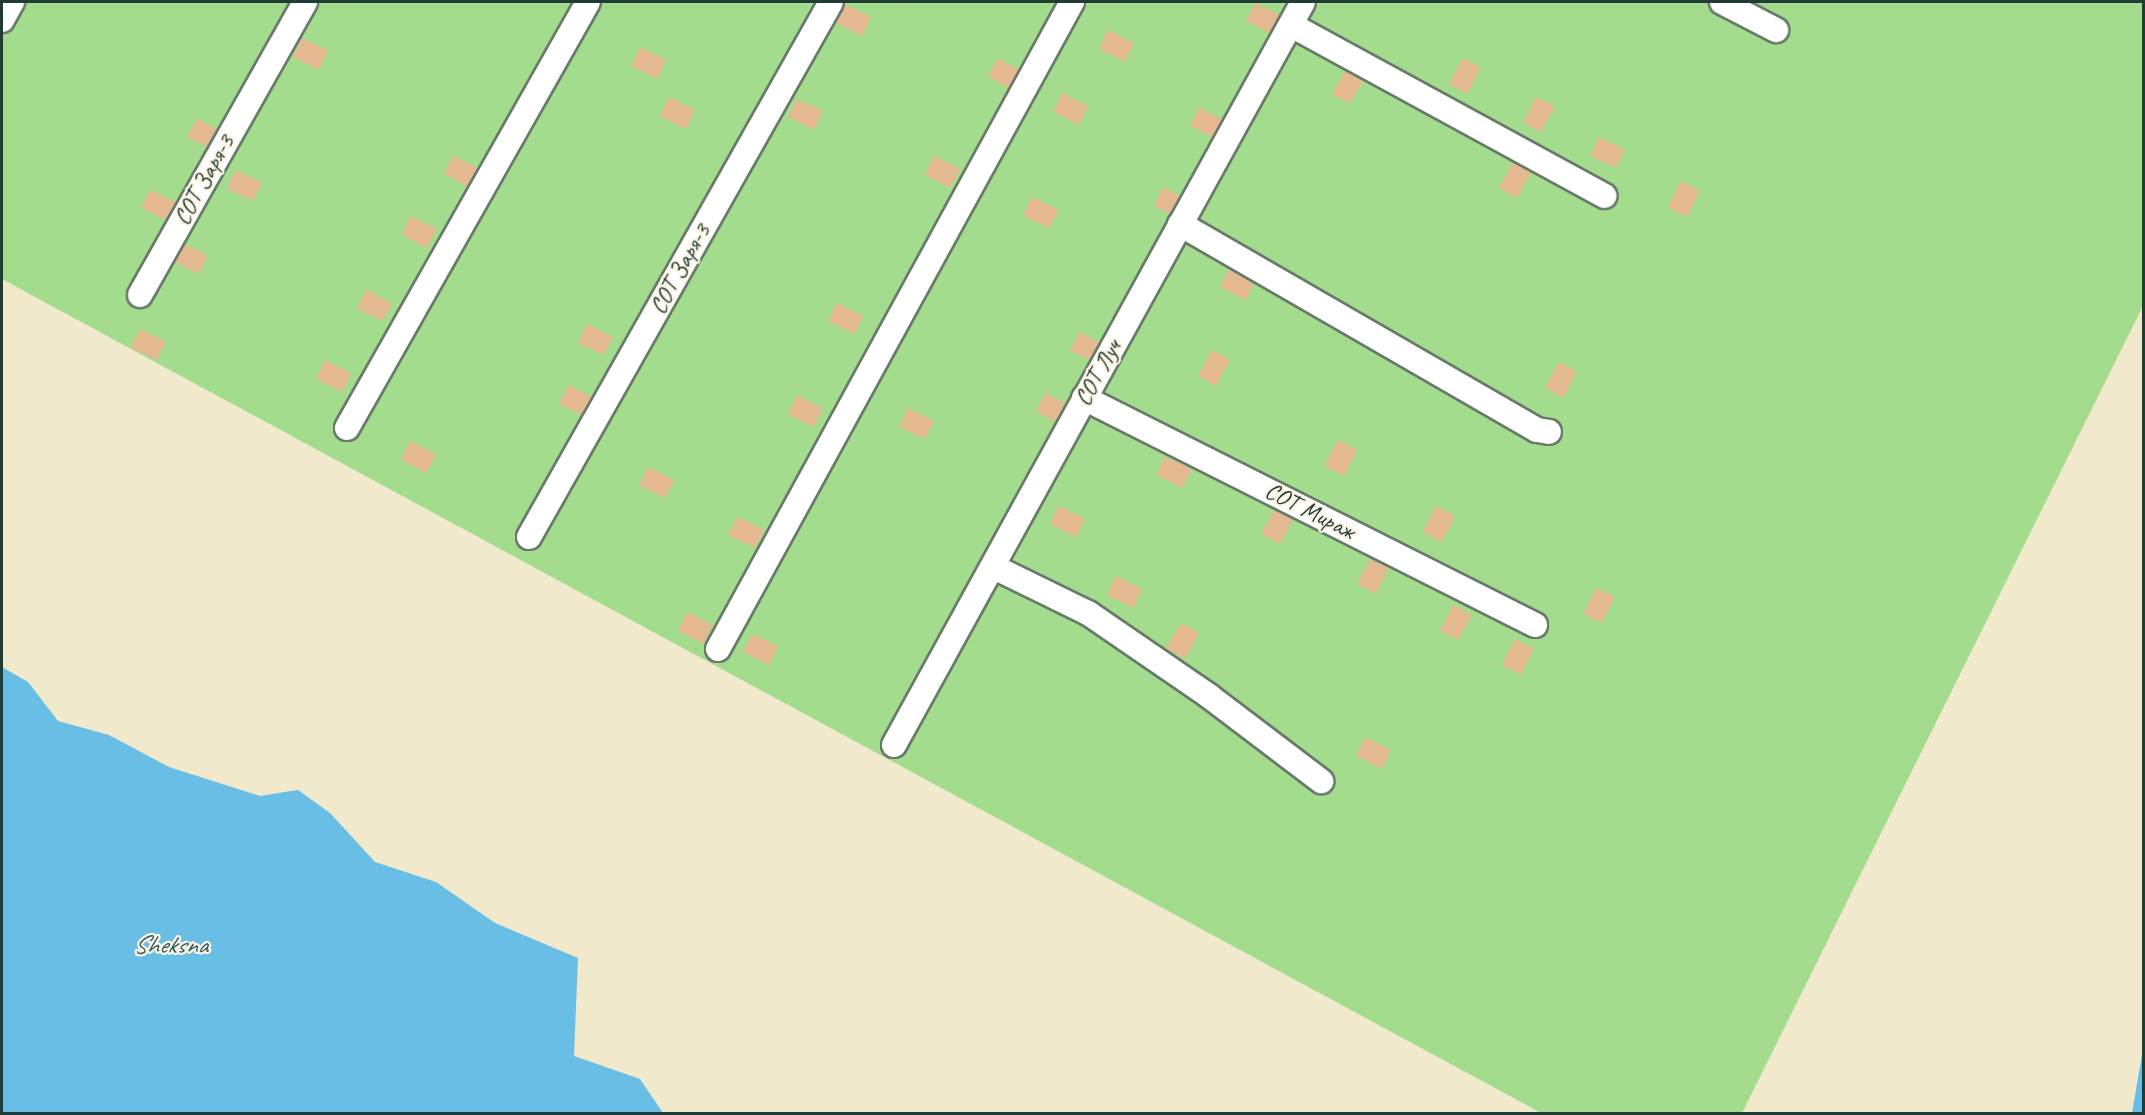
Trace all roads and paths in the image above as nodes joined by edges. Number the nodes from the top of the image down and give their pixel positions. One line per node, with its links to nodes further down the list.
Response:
1 (12, 2): 8 (street)
2 (304, 2): 13 (street, СОТ Заря-3)
3 (588, 2): 15 (street)
4 (831, 2): 17 (street, СОТ Заря-3)
5 (1072, 2): 20 (street)
6 (1303, 2): 9 (street, СОТ Луч)
7 (1722, 2): 10 (street)
8 (2, 20)
9 (1291, 25): 11 (street); 12 (street, СОТ Луч)
10 (1776, 30)
11 (1604, 196)
12 (1180, 224): 14 (street, СОТ Луч); 16 (street)
13 (140, 295)
14 (1084, 398): 18 (street, СОТ Луч); 19 (street, СОТ Мираж)
15 (347, 428)
16 (1549, 432)
17 (529, 537)
18 (994, 567): 21 (street, СОТ Луч); 22 (street)
19 (1535, 625)
20 (718, 649)
21 (894, 745)
22 (1321, 781)

